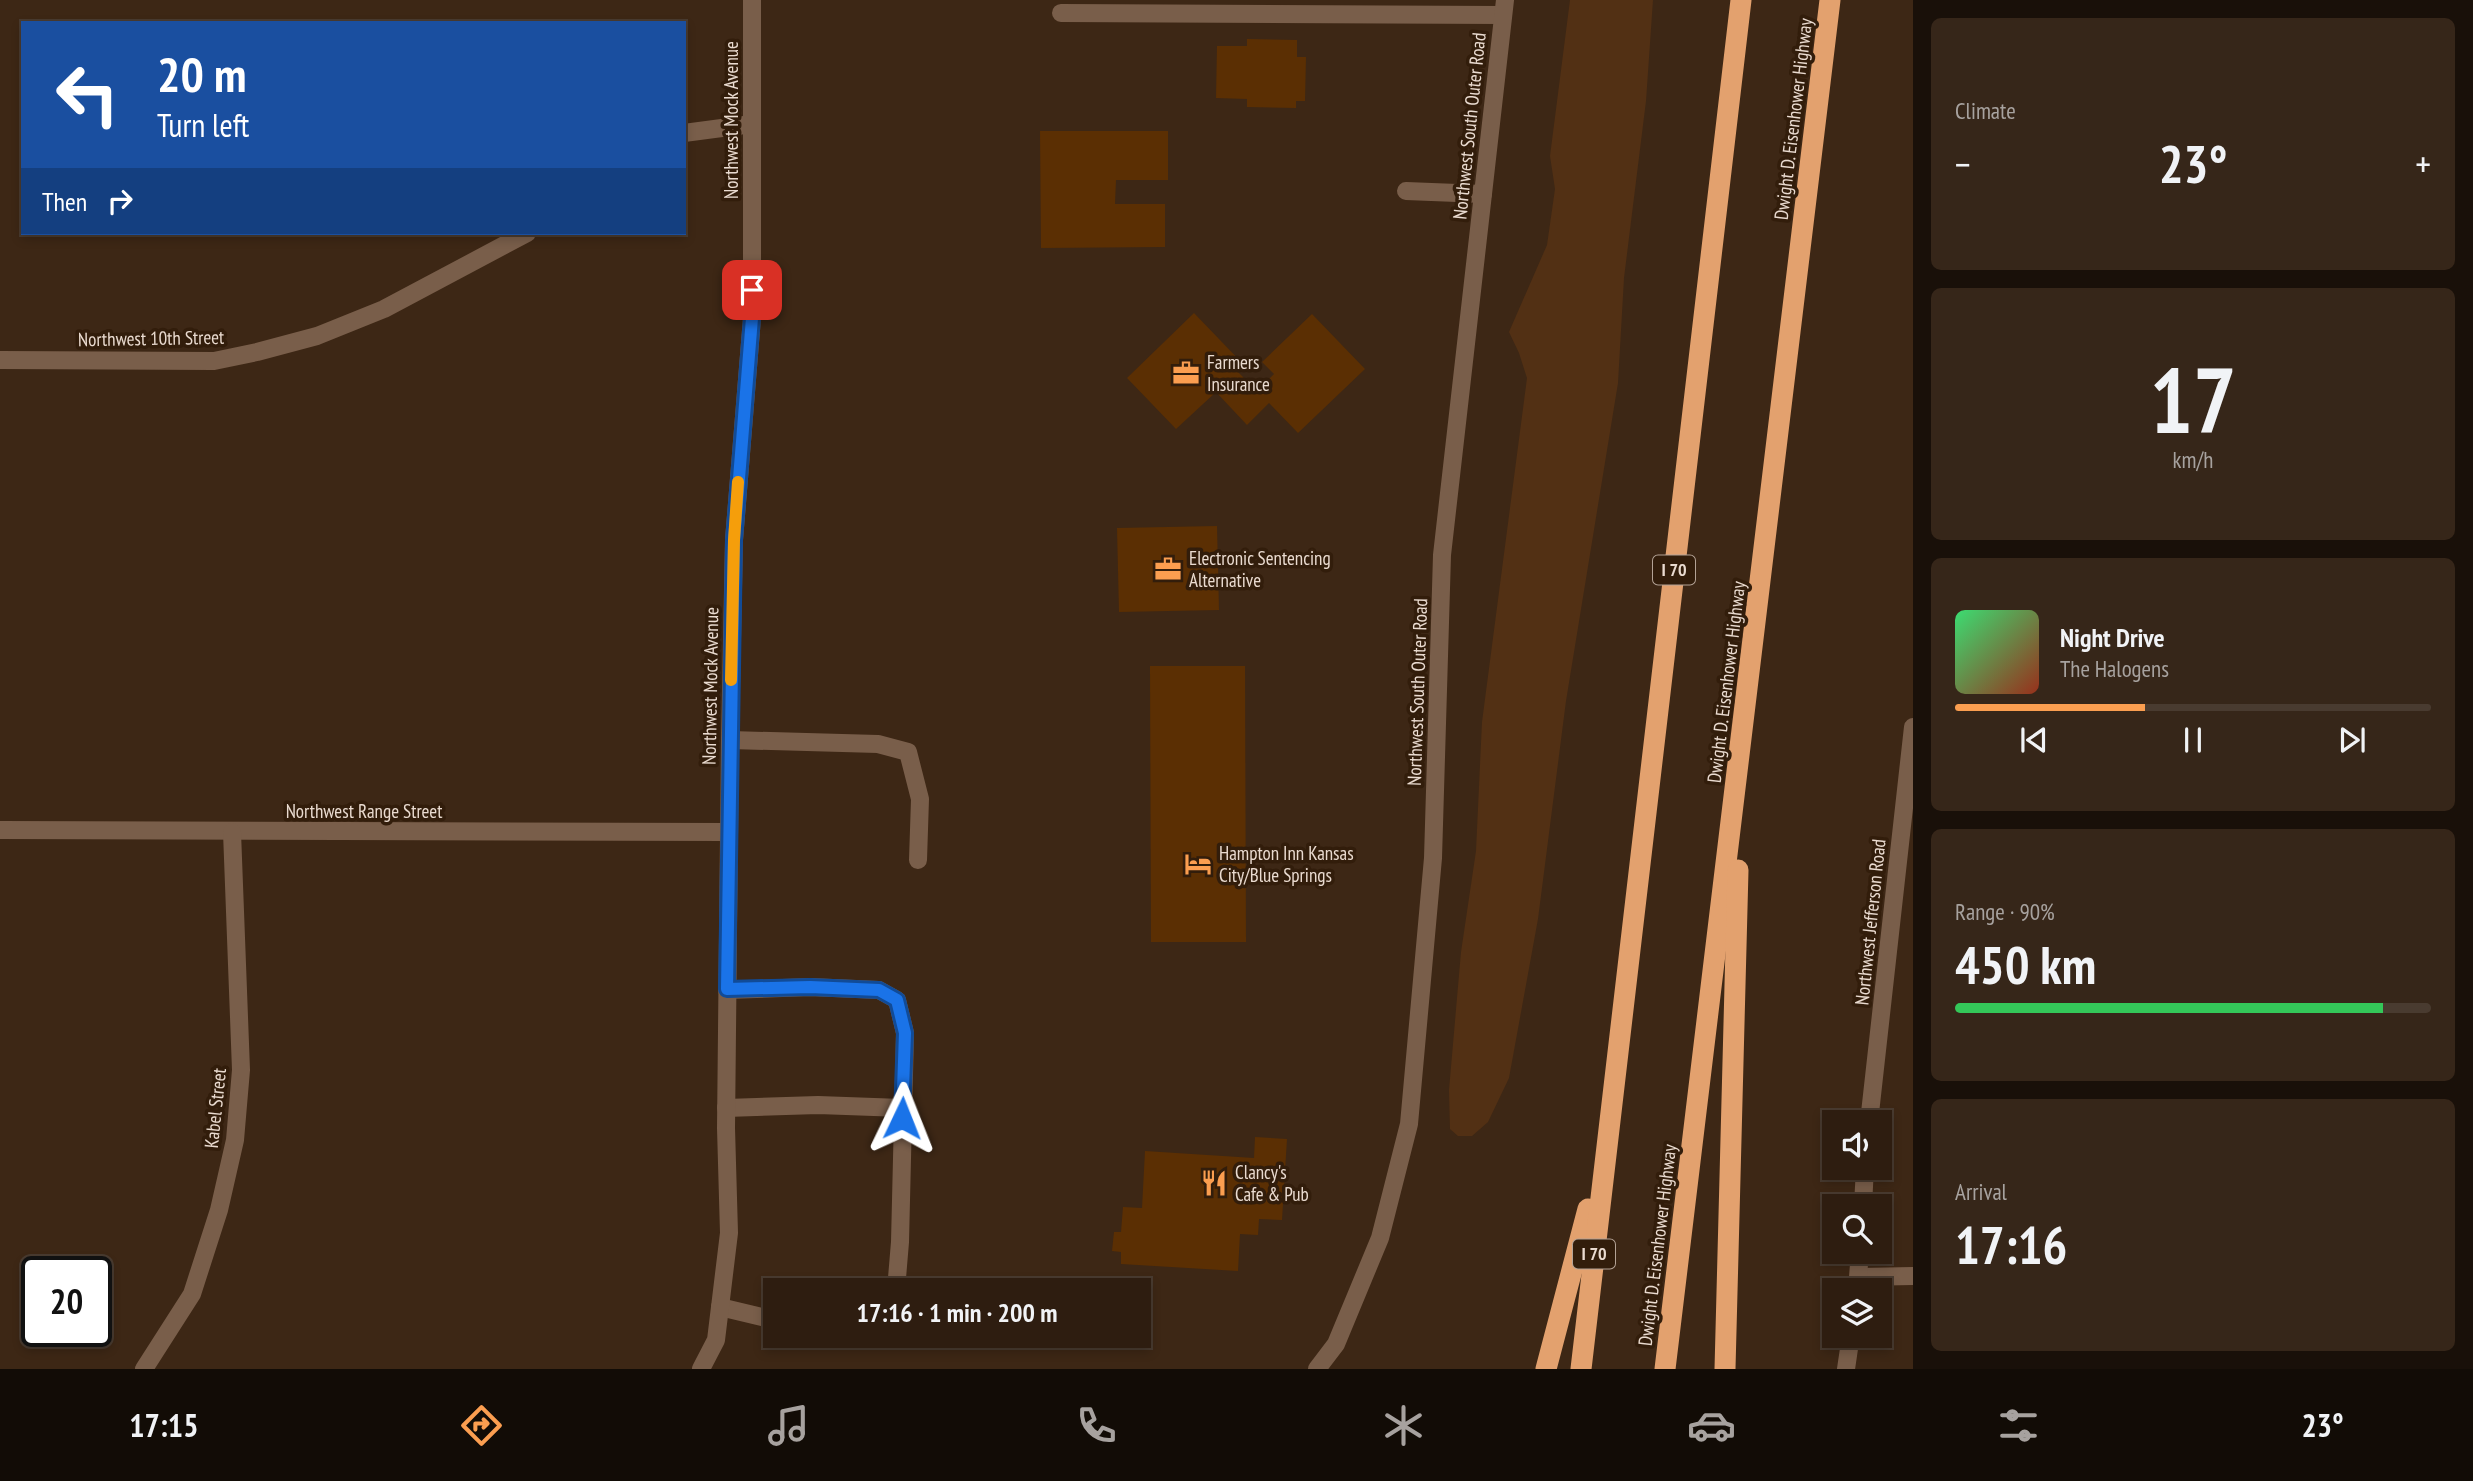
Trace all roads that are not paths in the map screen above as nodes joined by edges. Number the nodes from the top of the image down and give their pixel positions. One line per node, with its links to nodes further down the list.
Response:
1 (752, 0): 6 (street, Northwest Mock Avenue)
2 (1741, 0): 23 (highway, I 70)
3 (1830, 0): 14 (highway, Dwight D. Eisenhower Highway)
4 (1504, 8): 5 (street); 9 (street, Northwest South Outer Road)
5 (1061, 13)
6 (752, 124): 7 (street); 13 (street, Northwest Mock Avenue)
7 (686, 133)
8 (1406, 191): 9 (street)
9 (1483, 194): 32 (street, Northwest South Outer Road)
10 (523, 235): 11 (street, Northwest 10th Street)
11 (0, 360)
12 (1913, 727): 22 (street, Northwest Jefferson Road)
13 (730, 740): 17 (street, Northwest Mock Avenue); 18 (street)
14 (1741, 746): 35 (highway, Dwight D. Eisenhower Highway); 36 (highway)
15 (0, 830): 16 (street, Northwest Range Street)
16 (232, 832): 17 (street, Northwest Range Street); 30 (street, Kabel Street)
17 (728, 832): 19 (street, Northwest Mock Avenue)
18 (918, 860)
19 (727, 989): 20 (street, Northwest Mock Avenue); 21 (street)
20 (726, 1108): 21 (street); 27 (street, Northwest Mock Avenue)
21 (902, 1108): 25 (street)
22 (1870, 1110)
23 (1606, 1139): 33 (highway); 34 (highway, I 70)
24 (1913, 1276): 26 (street)
25 (897, 1278)
26 (1892, 1279)
27 (720, 1307): 28 (street); 31 (street, Northwest Mock Avenue)
28 (763, 1317)
29 (1849, 1348): 37 (street)
30 (144, 1369)
31 (701, 1369)
32 (1317, 1369)
33 (1546, 1369)
34 (1581, 1369)
35 (1665, 1369)
36 (1725, 1369)
37 (1846, 1369)

